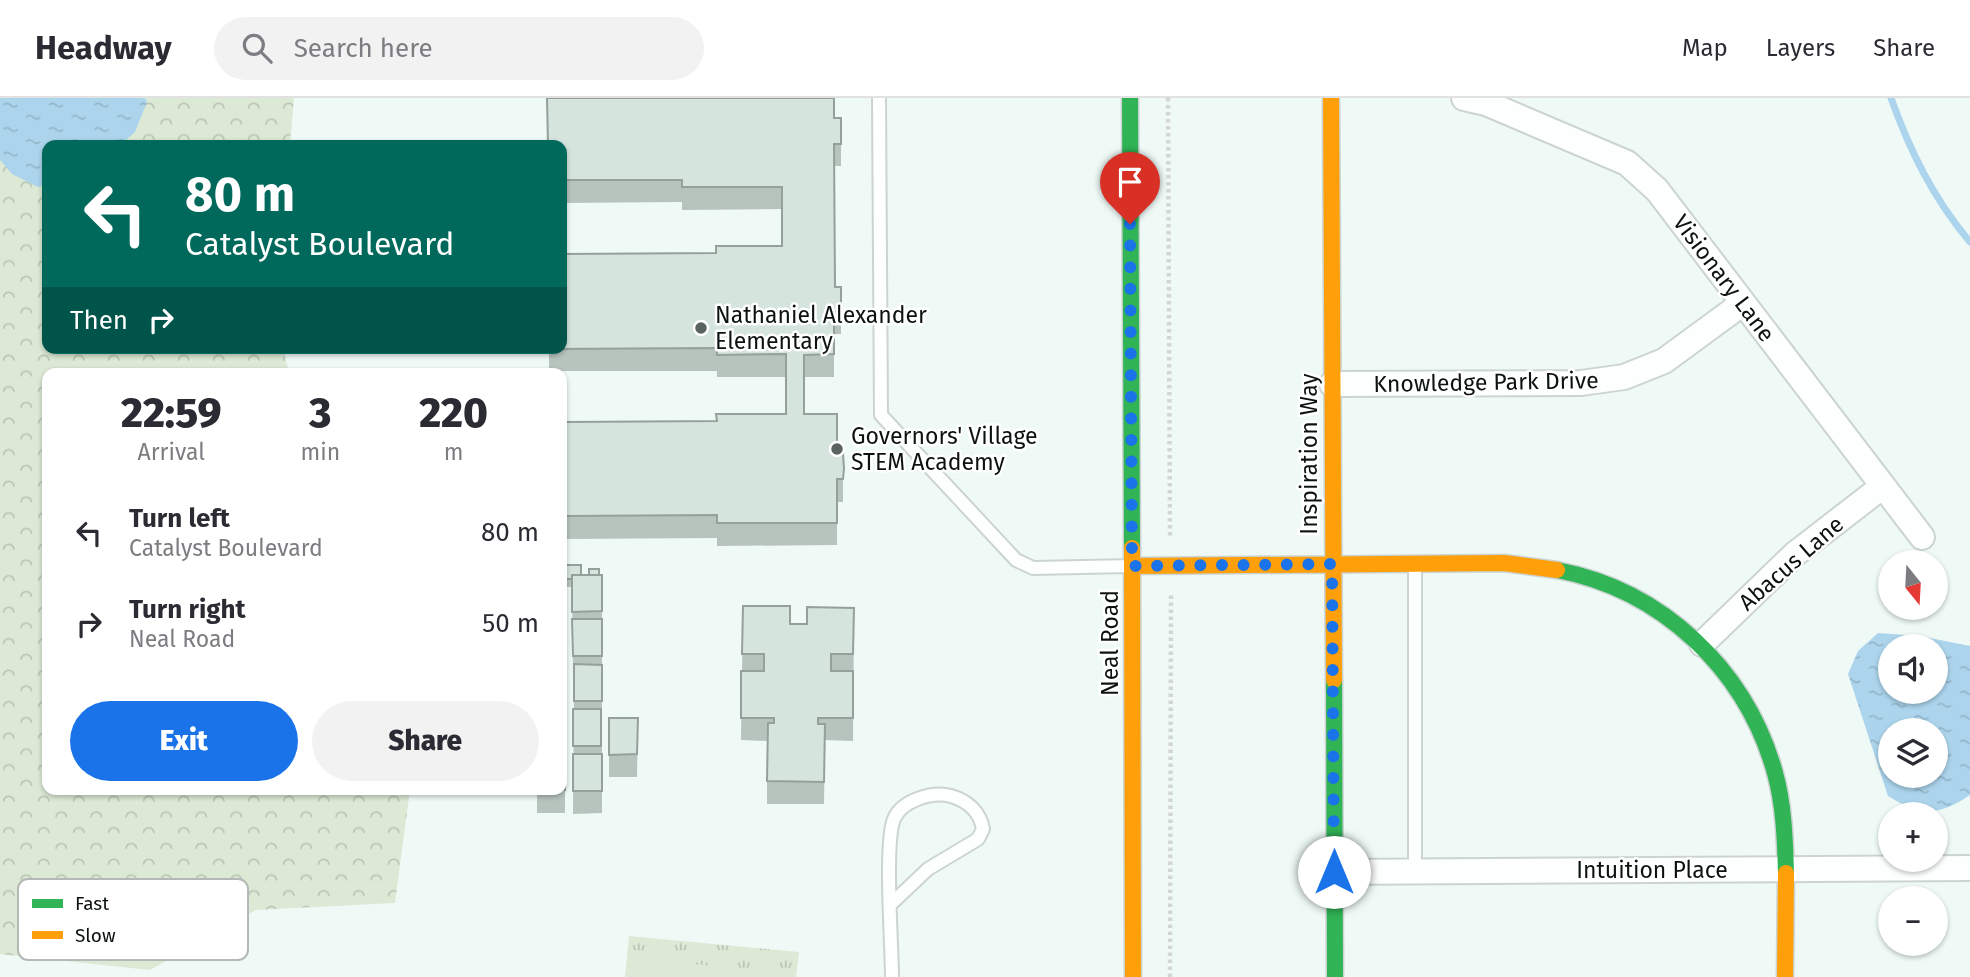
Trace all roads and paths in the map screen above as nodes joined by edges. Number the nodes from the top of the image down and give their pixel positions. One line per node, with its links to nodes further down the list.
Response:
1 (879, 98): 13 (lane)
2 (1130, 98): 13 (street, Neal Road)
3 (1168, 98): 9 (path)
4 (1331, 98): 7 (street, Inspiration Way)
5 (1464, 98): 6 (street, Visionary Lane)
6 (1743, 303): 7 (street, Knowledge Park Drive); 8 (street, Visionary Lane)
7 (1332, 384): 12 (street, Inspiration Way)
8 (1883, 486): 10 (street, Visionary Lane); 15 (street, Abacus Lane)
9 (1170, 527)
10 (1922, 537)
11 (1415, 563): 12 (street); 15 (street); 18 (lane)
12 (1332, 564): 13 (street); 19 (street, Inspiration Way)
13 (1132, 566): 22 (street, Neal Road)
14 (1170, 604): 23 (path)
15 (1702, 644): 17 (street)
16 (1970, 868): 17 (street, Intuition Place)
17 (1785, 869): 18 (street, Intuition Place); 25 (street)
18 (1415, 871): 19 (street, Intuition Place)
19 (1334, 872): 24 (street, Inspiration Way)
20 (891, 904): 20 (lane); 21 (lane)
21 (892, 977)
22 (1133, 977)
23 (1170, 977)
24 (1335, 977)
25 (1785, 977)

